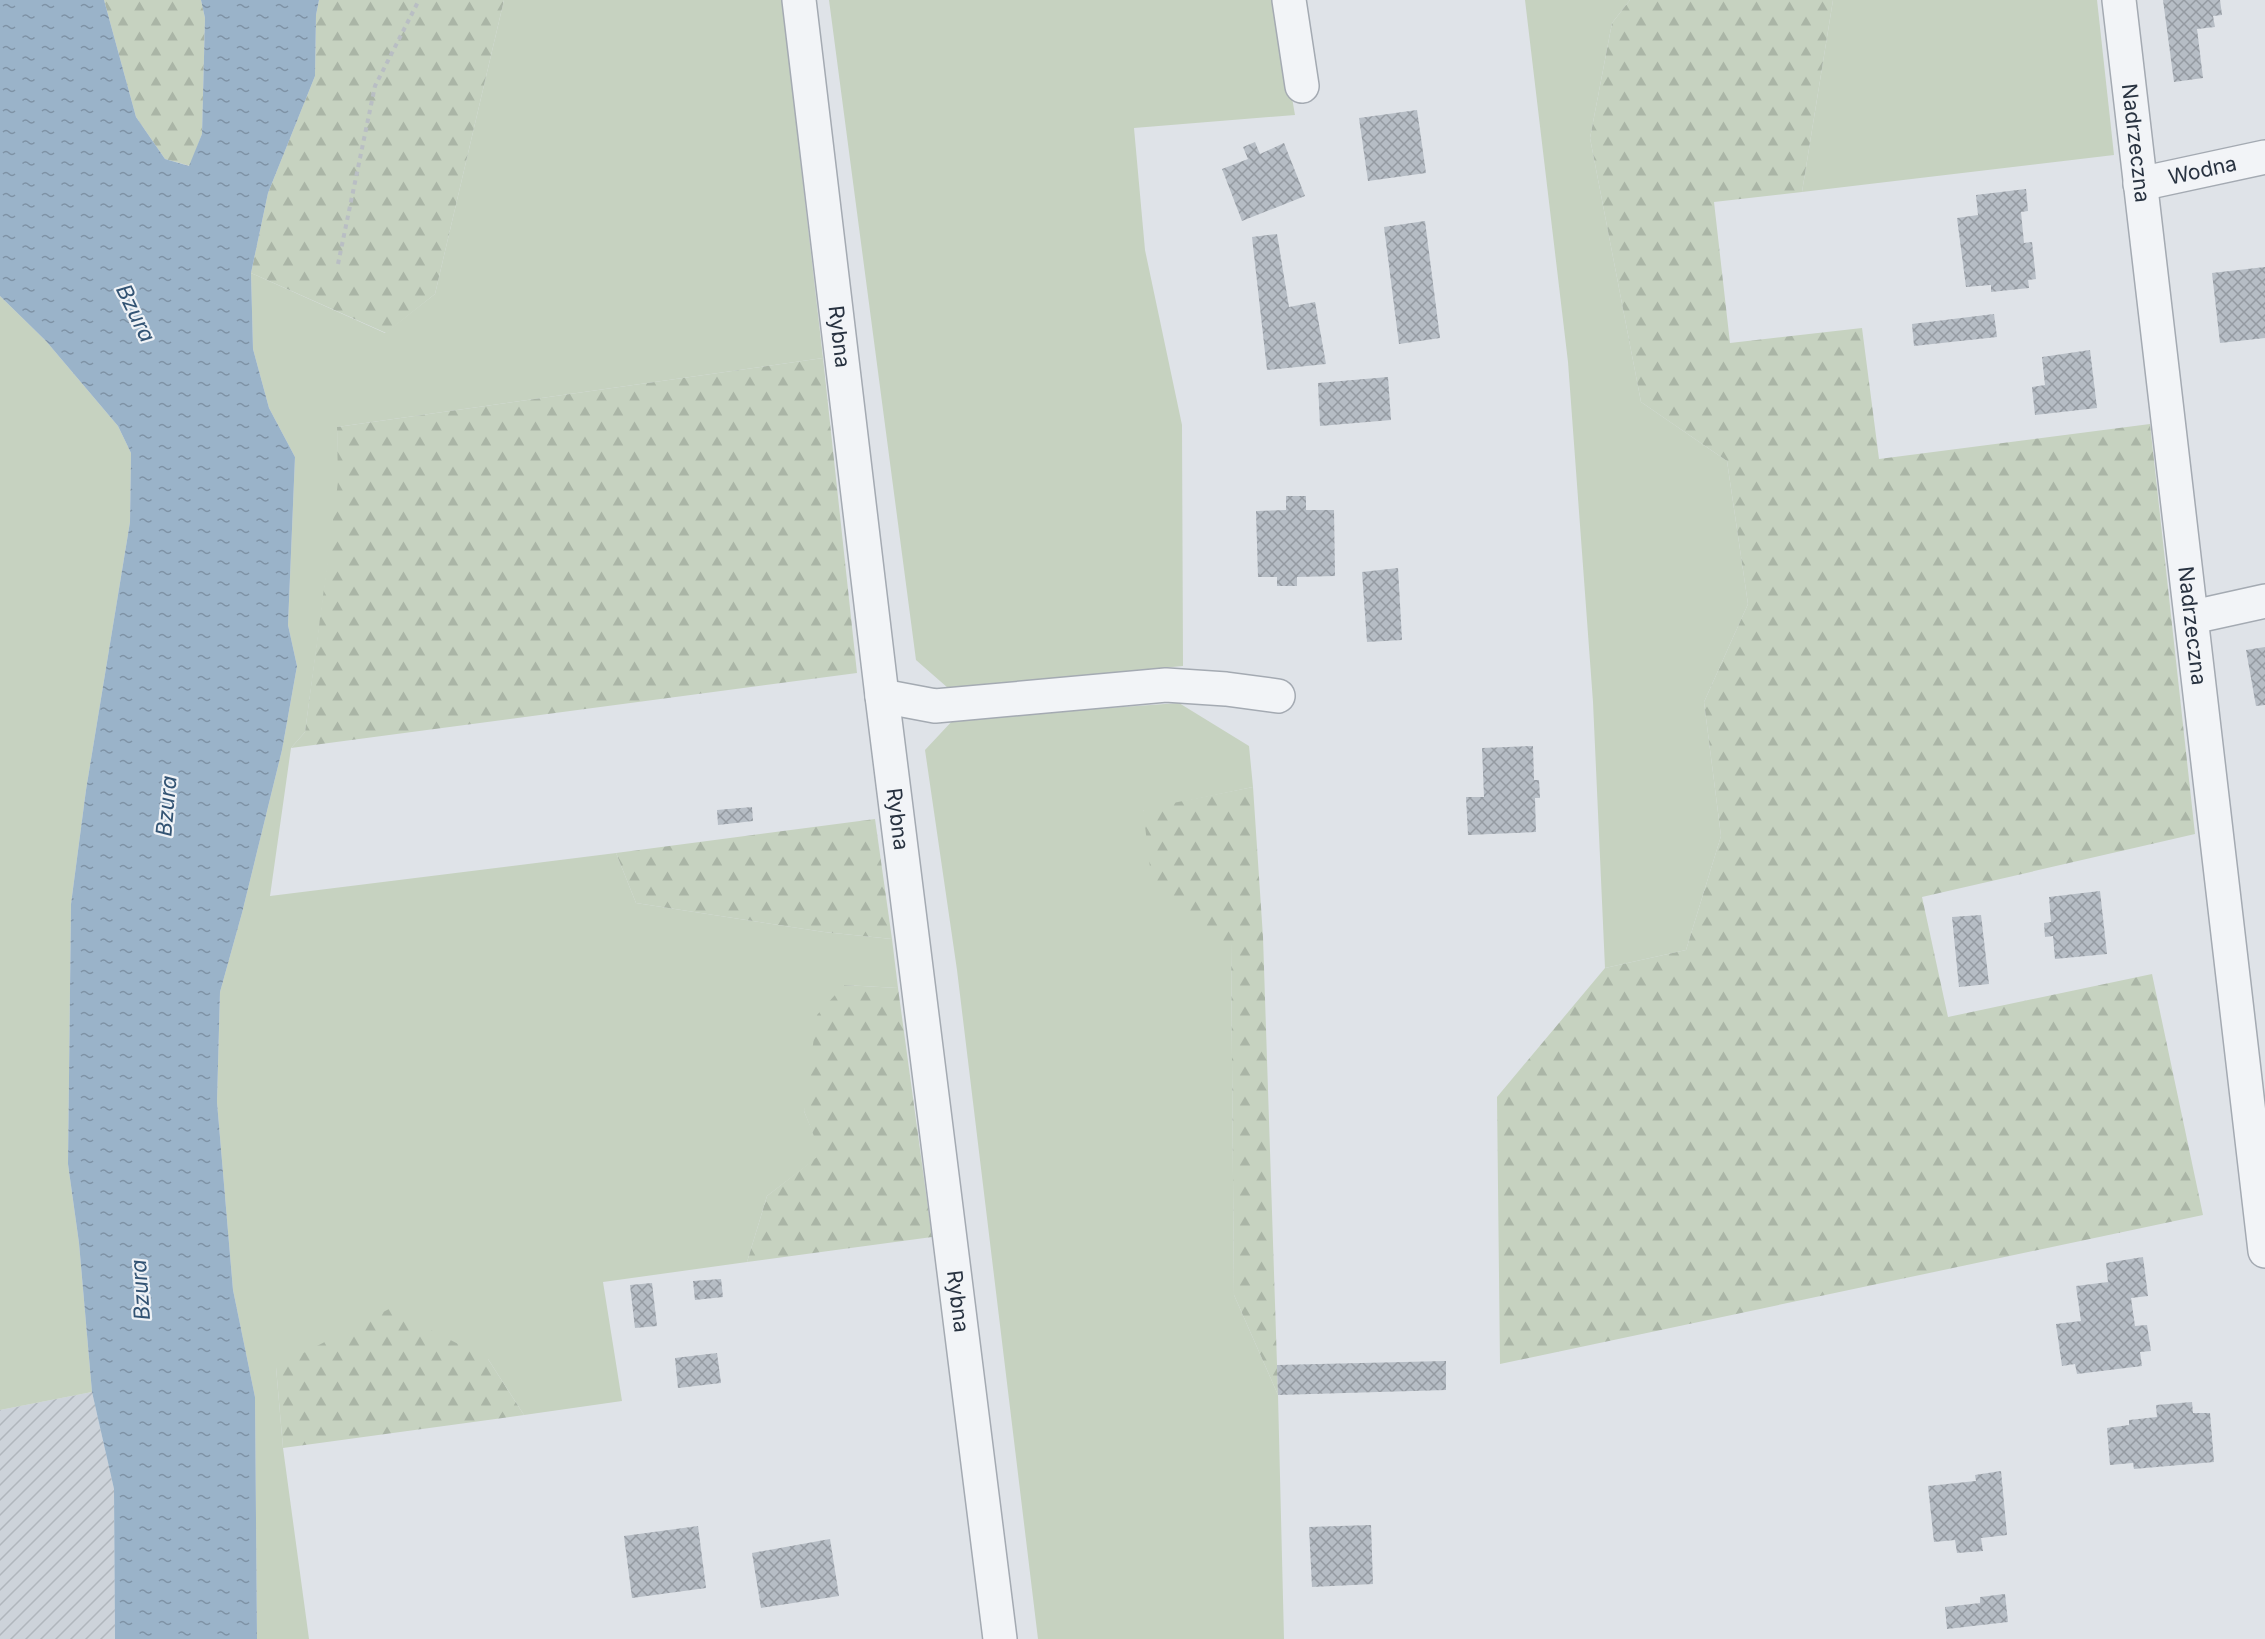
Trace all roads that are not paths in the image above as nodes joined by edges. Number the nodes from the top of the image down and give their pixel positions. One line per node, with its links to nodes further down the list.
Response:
1 (799, 0): 9 (street, Rybna)
2 (1289, 0): 4 (street)
3 (2119, 0): 6 (street, Nadrzeczna)
4 (1302, 86)
5 (2265, 157): 6 (street, Wodna)
6 (2140, 184): 8 (street, Nadrzeczna)
7 (2265, 601): 8 (street)
8 (2193, 617): 11 (street, Nadrzeczna)
9 (882, 696): 10 (street); 13 (street, Rybna)
10 (1278, 696)
11 (2255, 1059): 12 (street, Nadrzeczna)
12 (2265, 1251)
13 (1000, 1639)

